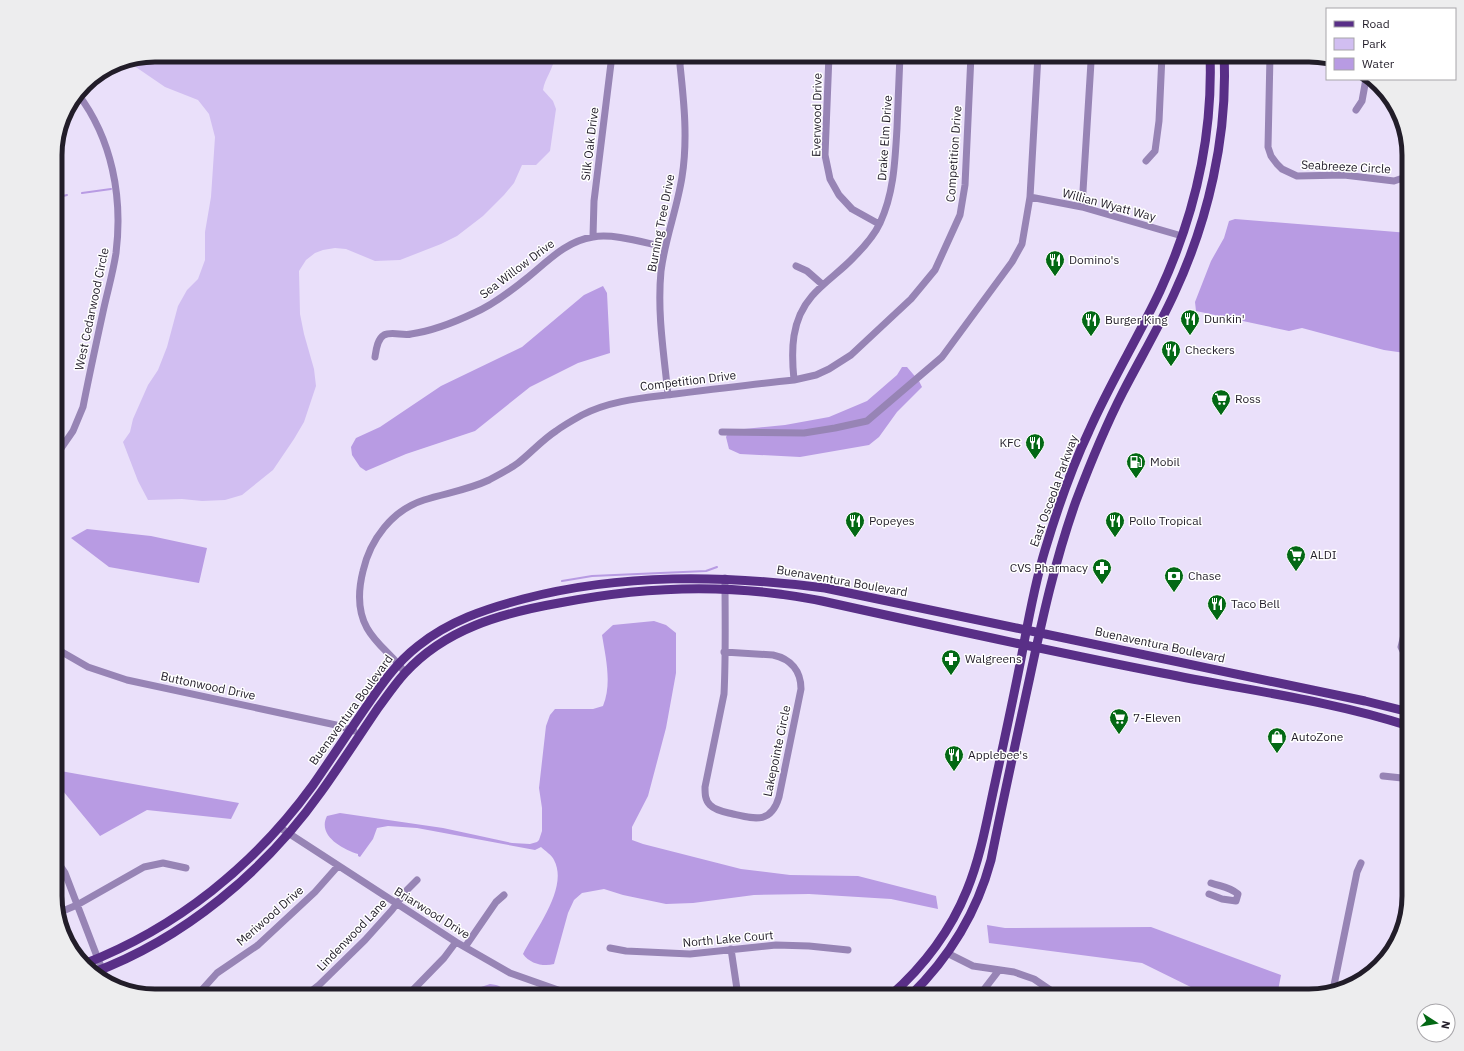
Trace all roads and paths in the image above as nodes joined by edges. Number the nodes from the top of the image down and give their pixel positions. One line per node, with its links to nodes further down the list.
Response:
1 (611, 62): 20 (street, Silk Oak Drive)
2 (681, 62): 22 (street, Burning Tree Drive)
3 (829, 62): 19 (street, Everwood Drive)
4 (900, 62): 19 (street, Drake Elm Drive)
5 (971, 62): 26 (street, Competition Drive)
6 (1038, 62): 17 (street)
7 (1091, 62): 18 (street)
8 (1162, 62): 15 (street)
9 (1210, 62): 21 (main road, East Osceola Parkway)
10 (1224, 62): 28 (main road, East Osceola Parkway)
11 (1270, 62): 16 (street, Seabreeze Circle)
12 (1366, 81): 14 (street)
13 (81, 98): 31 (street, West Cedarwood Circle)
14 (1356, 110)
15 (1146, 161)
16 (1402, 178)
17 (1030, 197): 18 (street, Willian Wyatt Way); 30 (street)
18 (1082, 207): 21 (street, Willian Wyatt Way)
19 (879, 224): 24 (street, Drake Elm Drive)
20 (593, 236): 22 (street, Sea Willow Drive); 25 (street, Sea Willow Drive)
21 (1182, 236): 27 (main road, East Osceola Parkway)
22 (665, 247): 29 (street, Burning Tree Drive)
23 (796, 266): 24 (street)
24 (823, 285): 26 (street, Drake Elm Drive)
25 (375, 357)
26 (794, 380): 29 (street, Competition Drive)
27 (1111, 385): 28 (street); 36 (main road, East Osceola Parkway)
28 (1123, 392): 37 (main road, East Osceola Parkway)
29 (668, 395): 42 (street, Competition Drive)
30 (722, 432)
31 (62, 447)
32 (725, 578): 33 (street, Lakepointe Circle); 34 (main road, Buenaventura Boulevard); 42 (main road, Buenaventura Boulevard)
33 (725, 590): 35 (main road, Buenaventura Boulevard); 41 (street, Lakepointe Circle); 43 (main road, Buenaventura Boulevard)
34 (886, 600): 35 (street); 36 (main road, Buenaventura Boulevard)
35 (881, 614): 38 (main road, Buenaventura Boulevard)
36 (1026, 630): 37 (main road, Buenaventura Boulevard); 38 (main road, East Osceola Parkway)
37 (1039, 632): 39 (main road, East Osceola Parkway); 44 (main road, Buenaventura Boulevard)
38 (1024, 644): 39 (main road, Buenaventura Boulevard); 52 (main road, East Osceola Parkway)
39 (1036, 647): 45 (main road, Buenaventura Boulevard); 54 (main road, East Osceola Parkway)
40 (62, 652): 48 (street, Buttonwood Drive)
41 (724, 652): 41 (street, Lakepointe Circle)
42 (399, 663): 43 (street, Competition Drive); 48 (main road, Buenaventura Boulevard)
43 (405, 673): 49 (main road, Buenaventura Boulevard)
44 (1256, 678): 45 (street); 46 (main road, Buenaventura Boulevard)
45 (1252, 690): 47 (main road, Buenaventura Boulevard)
46 (1402, 710)
47 (1402, 724)
48 (350, 729): 49 (street, Buttonwood Drive); 53 (main road, Buenaventura Boulevard)
49 (360, 735): 55 (main road, Buenaventura Boulevard)
50 (1383, 776): 51 (street)
51 (1402, 778)
52 (986, 826): 54 (street); 62 (main road, East Osceola Parkway)
53 (279, 827): 55 (street, Briarwood Drive); 74 (main road, Buenaventura Boulevard)
54 (997, 833): 73 (main road, East Osceola Parkway)
55 (289, 834): 57 (street, Briarwood Drive); 76 (main road, Buenaventura Boulevard)
56 (1360, 864): 80 (street)
57 (338, 866): 65 (street, Briarwood Drive); 81 (street, Meriwood Drive)
58 (62, 868): 66 (street)
59 (186, 868): 66 (street)
60 (417, 880): 65 (street, Lindenwood Lane)
61 (1211, 883): 63 (street)
62 (966, 892): 73 (main road); 86 (main road, East Osceola Parkway)
63 (1209, 894)
64 (504, 895): 69 (street)
65 (397, 904): 68 (street, Briarwood Drive); 82 (street, Lindenwood Lane)
66 (77, 905): 67 (street); 74 (street)
67 (63, 911)
68 (456, 942): 69 (street, Briarwood Drive); 83 (street)
69 (465, 947): 84 (street, Briarwood Drive)
70 (610, 948): 71 (street, North Lake Court)
71 (731, 949): 72 (street, North Lake Court); 85 (street)
72 (848, 950)
73 (947, 953): 77 (street); 87 (main road, East Osceola Parkway)
74 (98, 959): 75 (main road, Buenaventura Boulevard); 76 (street)
75 (89, 962)
76 (103, 970): 78 (main road, Buenaventura Boulevard); 79 (street)
77 (1000, 970): 88 (street); 89 (street)
78 (100, 971)
79 (104, 974)
80 (1334, 985)
81 (203, 989)
82 (314, 989)
83 (414, 989)
84 (549, 989)
85 (737, 989)
86 (898, 989)
87 (917, 989)
88 (985, 989)
89 (1049, 989)

